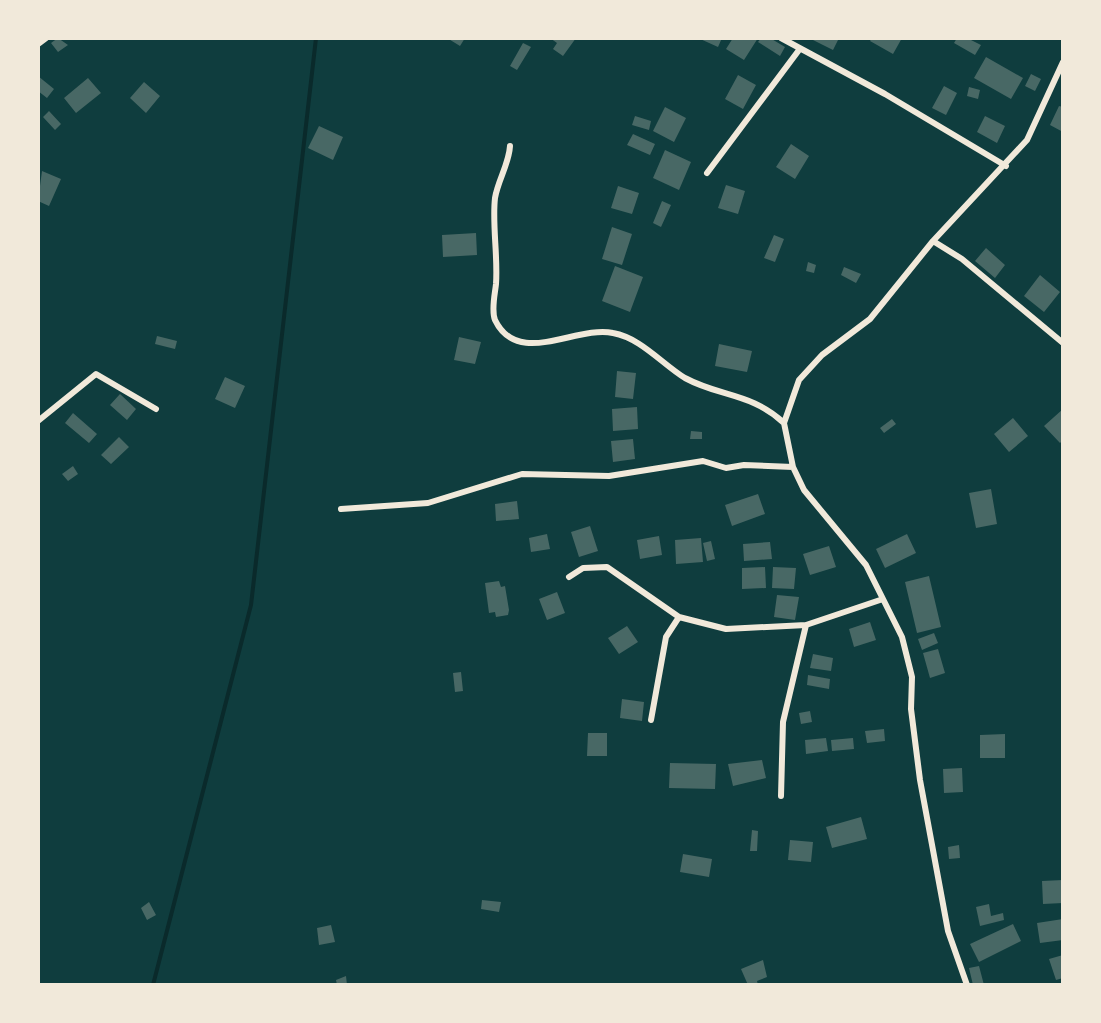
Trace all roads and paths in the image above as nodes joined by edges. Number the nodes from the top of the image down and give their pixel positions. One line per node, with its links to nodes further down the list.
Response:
1 (46, 38): 3 (street)
2 (781, 38): 4 (street)
3 (38, 44)
4 (799, 50): 7 (street); 8 (street)
5 (1063, 62): 7 (street)
6 (510, 146): 13 (street)
7 (1006, 166): 9 (street)
8 (707, 173)
9 (933, 241): 10 (street); 13 (street)
10 (1063, 343)
11 (156, 409): 12 (street)
12 (38, 421)
13 (784, 423): 14 (street)
14 (793, 467): 15 (street); 17 (street)
15 (341, 509)
16 (569, 577): 18 (street)
17 (883, 599): 19 (street); 22 (street)
18 (679, 617): 19 (street); 20 (street)
19 (806, 625): 21 (street)
20 (651, 720)
21 (781, 796)
22 (967, 985)

